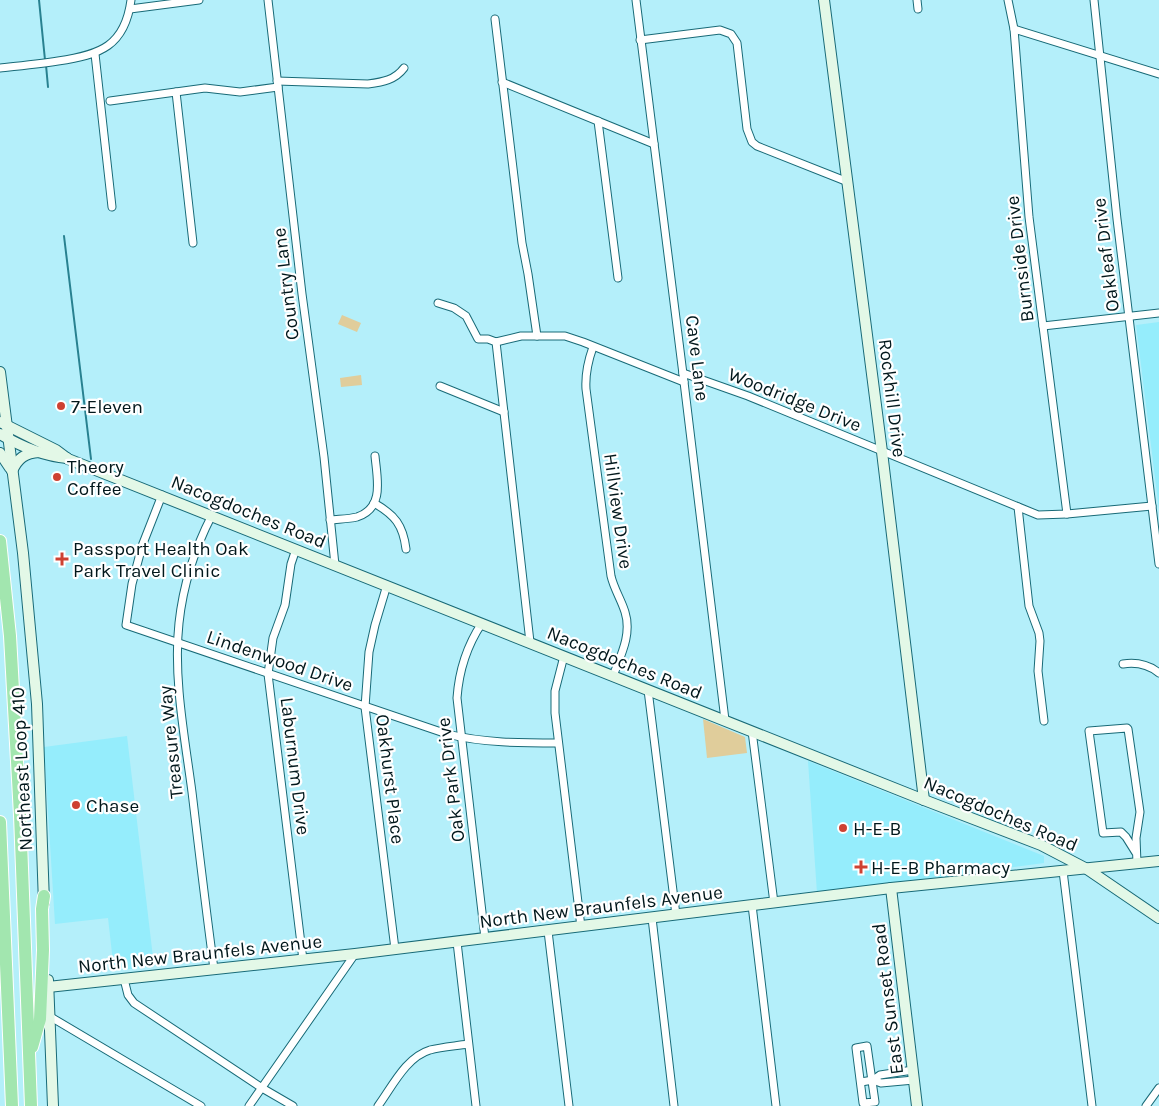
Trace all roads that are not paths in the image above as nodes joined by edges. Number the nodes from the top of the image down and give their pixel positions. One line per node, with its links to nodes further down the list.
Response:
1 (131, 0): 9 (street)
2 (200, 0): 9 (street)
3 (268, 0): 20 (street, Country Lane)
4 (636, 0): 13 (street, Cave Lane)
5 (824, 0): 25 (street, Rockhill Drive)
6 (917, 0): 10 (street)
7 (1008, 0): 12 (street, Burnside Drive)
8 (1094, 0): 15 (street, Oakleaf Drive)
9 (130, 8): 14 (street)
10 (918, 9)
11 (495, 19): 19 (street)
12 (1014, 29): 15 (street); 32 (street, Burnside Drive)
13 (640, 40): 24 (street, Cave Lane); 25 (street)
14 (95, 54): 16 (street); 26 (street)
15 (1101, 56): 18 (street); 31 (street, Oakleaf Drive)
16 (0, 68)
17 (404, 68): 20 (street)
18 (1159, 74)
19 (502, 82): 23 (street); 33 (street)
20 (278, 84): 21 (street); 56 (street, Country Lane)
21 (176, 92): 22 (street); 27 (street)
22 (110, 100)
23 (598, 120): 24 (street); 28 (street)
24 (654, 144): 37 (street, Cave Lane)
25 (848, 182): 44 (street, Rockhill Drive)
26 (112, 207)
27 (194, 243)
28 (618, 278)
29 (438, 303): 34 (street)
30 (1159, 313): 31 (street)
31 (1129, 316): 32 (street); 51 (street, Oakleaf Drive)
32 (1043, 326): 53 (street, Burnside Drive)
33 (537, 336): 34 (street); 35 (street)
34 (496, 342): 41 (street)
35 (593, 347): 38 (street); 70 (street, Hillview Drive)
36 (0, 372): 39 (street, Northeast Loop 410)
37 (683, 373): 38 (street, Cave Lane); 44 (street, Woodridge Drive)
38 (684, 382): 73 (street, Cave Lane)
39 (1, 384): 42 (street, Northeast Loop 410)
40 (440, 386): 41 (street)
41 (504, 412): 65 (street)
42 (4, 430): 43 (street, Nacogdoches Road); 47 (street, Nacogdoches Road); 48 (street, Northeast Loop 410)
43 (39, 452): 47 (street, Nacogdoches Road); 48 (street)
44 (882, 452): 52 (street, Woodridge Drive); 78 (street, Rockhill Drive)
45 (0, 453): 48 (street)
46 (375, 456): 50 (street)
47 (68, 459): 49 (street, Nacogdoches Road)
48 (12, 471): 87 (street, Northeast Loop 410)
49 (162, 495): 55 (street, Nacogdoches Road); 64 (street, Lindenwood Drive)
50 (374, 503): 56 (street); 59 (street)
51 (1152, 506): 53 (street, Woodridge Drive); 54 (street, Oakleaf Drive)
52 (1018, 507): 53 (street, Woodridge Drive); 74 (street)
53 (1067, 514)
54 (1156, 514): 61 (street)
55 (212, 515): 58 (street, Nacogdoches Road); 64 (street, Treasure Way)
56 (330, 520): 60 (street, Country Lane)
57 (0, 541): 106 (highway)
58 (296, 549): 60 (street, Nacogdoches Road); 69 (street, Laburnum Drive)
59 (406, 549)
60 (335, 564): 62 (street, Nacogdoches Road)
61 (1159, 564)
62 (387, 585): 63 (street, Nacogdoches Road); 72 (street, Oakhurst Place)
63 (482, 623): 65 (street, Nacogdoches Road); 76 (street, Oak Park Drive)
64 (179, 642): 69 (street, Lindenwood Drive); 100 (street, Treasure Way)
65 (530, 642): 66 (street, Nacogdoches Road)
66 (564, 656): 70 (street, Nacogdoches Road); 77 (street)
67 (1123, 664): 68 (street)
68 (1159, 673)
69 (268, 674): 72 (street, Lindenwood Drive); 99 (street, Laburnum Drive)
70 (613, 676): 71 (street, Nacogdoches Road)
71 (648, 690): 73 (street, Nacogdoches Road); 90 (street)
72 (366, 707): 76 (street, Lindenwood Drive); 97 (street, Oakhurst Place)
73 (725, 720): 75 (street, Nacogdoches Road)
74 (1044, 721)
75 (752, 731): 78 (street, Nacogdoches Road); 88 (street)
76 (461, 737): 77 (street, Lindenwood Drive); 95 (street, Oak Park Drive)
77 (558, 743): 93 (street)
78 (924, 800): 83 (street, Nacogdoches Road)
79 (0, 822): 116 (highway)
80 (1137, 858): 80 (street); 81 (street, North New Braunfels Avenue); 82 (street, North New Braunfels Avenue)
81 (1159, 861)
82 (1114, 866): 83 (street, North New Braunfels Avenue); 85 (street)
83 (1087, 869): 84 (street, North New Braunfels Avenue); 85 (street, Nacogdoches Road)
84 (1062, 871): 86 (street, North New Braunfels Avenue); 128 (street)
85 (1110, 885): 92 (street, Nacogdoches Road)
86 (891, 888): 88 (street, North New Braunfels Avenue); 110 (street, East Sunset Road)
87 (44, 896): 102 (street, Northeast Loop 410); 106 (highway)
88 (774, 903): 89 (street, North New Braunfels Avenue)
89 (752, 905): 90 (street, North New Braunfels Avenue); 126 (street)
90 (676, 915): 91 (street, North New Braunfels Avenue)
91 (652, 918): 93 (street, North New Braunfels Avenue); 125 (street)
92 (1159, 918)
93 (581, 927): 94 (street, North New Braunfels Avenue)
94 (548, 931): 95 (street, North New Braunfels Avenue); 124 (street)
95 (485, 938): 96 (street, North New Braunfels Avenue)
96 (457, 942): 97 (street, North New Braunfels Avenue); 105 (street)
97 (396, 949): 98 (street, North New Braunfels Avenue)
98 (355, 954): 99 (street, North New Braunfels Avenue); 114 (street)
99 (304, 960): 100 (street, North New Braunfels Avenue)
100 (214, 969): 101 (street, North New Braunfels Avenue)
101 (124, 978): 102 (street, North New Braunfels Avenue); 114 (street)
102 (48, 987): 104 (street, Northeast Loop 410)
103 (0, 1002): 116 (highway)
104 (49, 1016): 118 (street, Northeast Loop 410); 119 (street)
105 (468, 1044): 122 (street); 123 (street)
106 (28, 1059): 117 (highway)
107 (870, 1060): 108 (street); 108 (street); 111 (street)
108 (858, 1062): 112 (street)
109 (889, 1074): 110 (street); 111 (street); 113 (street)
110 (914, 1075): 113 (street); 127 (street, East Sunset Road)
111 (873, 1080): 112 (street); 112 (street); 113 (street)
112 (861, 1082)
113 (890, 1082)
114 (262, 1088): 120 (street); 121 (street)
115 (1159, 1088): 129 (street)
116 (12, 1102)
117 (31, 1106)
118 (53, 1106)
119 (201, 1106)
120 (249, 1106)
121 (293, 1106)
122 (378, 1106)
123 (476, 1106)
124 (569, 1106)
125 (674, 1106)
126 (776, 1106)
127 (917, 1106)
128 (1092, 1106)
129 (1146, 1106)

